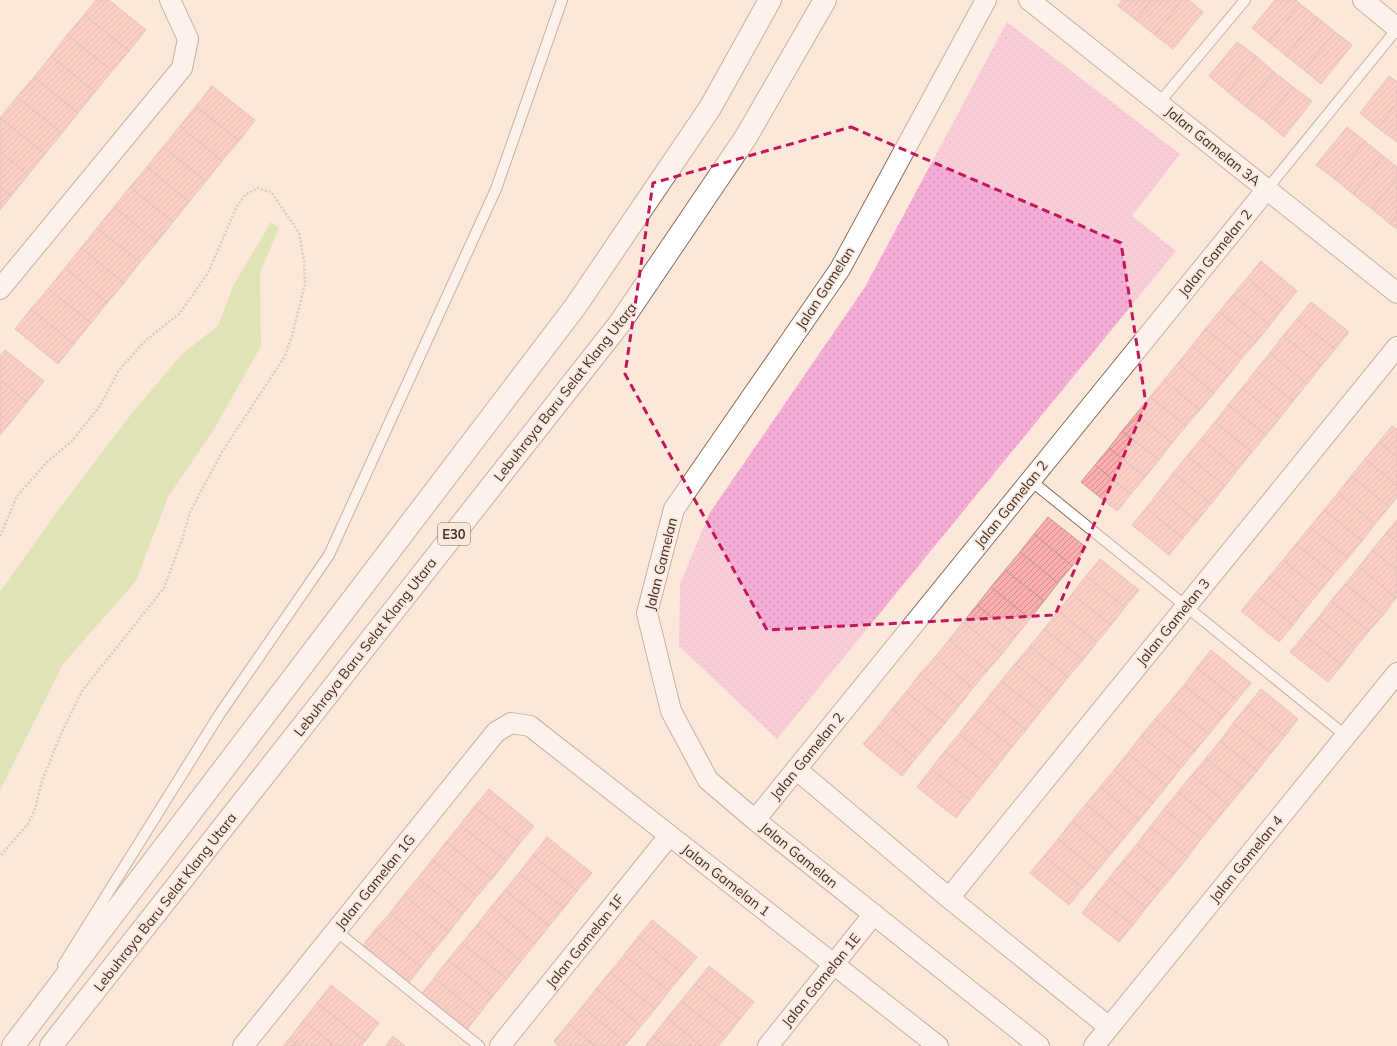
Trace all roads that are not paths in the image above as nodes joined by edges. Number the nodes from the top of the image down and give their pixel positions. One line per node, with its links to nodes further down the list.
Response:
1 (170, 0): 12 (street)
2 (562, 0): 28 (lane)
3 (770, 0): 28 (highway)
4 (825, 0): 29 (highway, Lebuhraya Baru Selat Klang Utara / E30)
5 (986, 0): 21 (street, Jalan Gamelan)
6 (1029, 0): 10 (street, Jalan Gamelan 3A)
7 (1245, 0): 10 (lane)
8 (1363, 0): 9 (street)
9 (1397, 29): 11 (lane)
10 (1160, 103): 11 (street, Jalan Gamelan 3A)
11 (1267, 189): 13 (street, Jalan Gamelan 3A); 15 (street, Jalan Gamelan 2)
12 (0, 289)
13 (1397, 293)
14 (1397, 347): 16 (street, Jalan Gamelan 3)
15 (1030, 480): 16 (lane); 20 (street, Jalan Gamelan 2)
16 (1186, 606): 19 (lane); 23 (street, Jalan Gamelan 3)
17 (1397, 672): 19 (street, Jalan Gamelan 4)
18 (511, 723): 22 (street, Jalan Gamelan 1); 25 (street, Jalan Gamelan 1G)
19 (1346, 736): 27 (street, Jalan Gamelan 4)
20 (796, 769): 21 (street, Jalan Gamelan 2); 23 (street)
21 (755, 820): 24 (street, Jalan Gamelan)
22 (669, 836): 26 (street, Jalan Gamelan 1); 32 (street, Jalan Gamelan 1F)
23 (949, 898): 27 (street)
24 (874, 914): 26 (street, Jalan Gamelan 1E); 35 (street, Jalan Gamelan)
25 (336, 931): 30 (street, Jalan Gamelan 1G); 31 (lane)
26 (834, 964): 33 (street, Jalan Gamelan 1E); 34 (street, Jalan Gamelan 1)
27 (1109, 1027): 36 (street, Jalan Gamelan 4)
28 (12, 1046)
29 (51, 1046)
30 (243, 1046)
31 (479, 1046)
32 (500, 1046)
33 (768, 1046)
34 (938, 1046)
35 (1039, 1046)
36 (1094, 1046)

